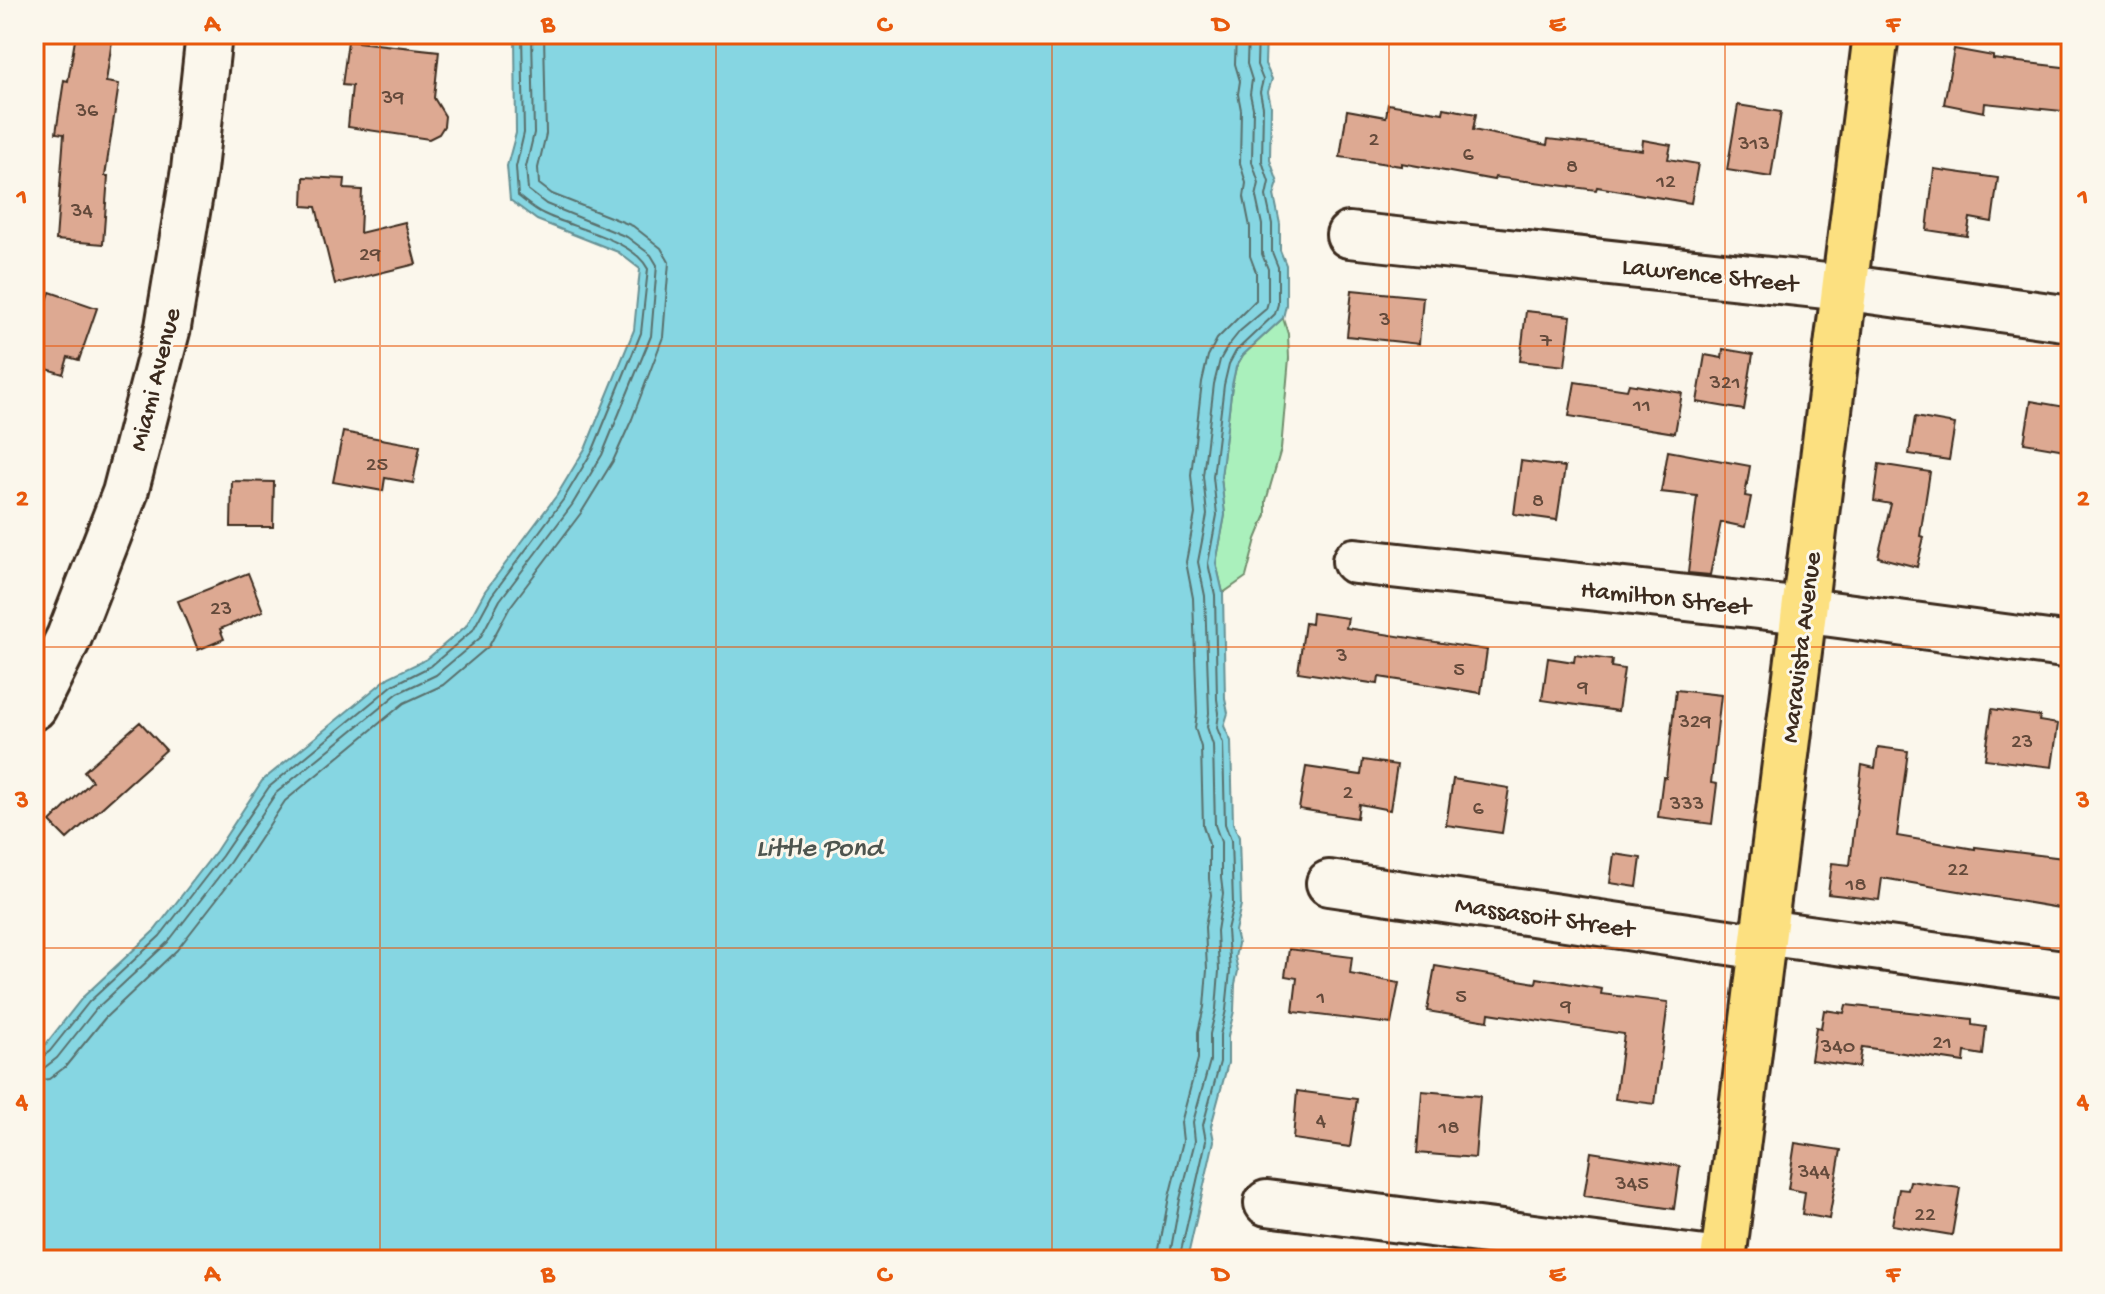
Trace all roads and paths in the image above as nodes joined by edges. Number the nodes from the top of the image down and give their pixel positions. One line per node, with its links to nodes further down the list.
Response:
1 (209, 34): 9 (street, Miami Avenue)
2 (1876, 34): 4 (main road, Maravista Avenue)
3 (1349, 235): 4 (street, Lawrence Street)
4 (1844, 288): 5 (street, Lawrence Street); 7 (main road, Maravista Avenue)
5 (2071, 319)
6 (1355, 561): 7 (street, Hamilton Street)
7 (1803, 613): 8 (street, Hamilton Street); 11 (main road, Maravista Avenue)
8 (2071, 646)
9 (34, 707)
10 (1329, 883): 11 (street, Massasoit Street)
11 (1763, 940): 12 (street, Massasoit Street); 15 (main road, Maravista Avenue)
12 (2071, 974)
13 (1267, 1203): 14 (street)
14 (1712, 1260)
15 (1723, 1260)

